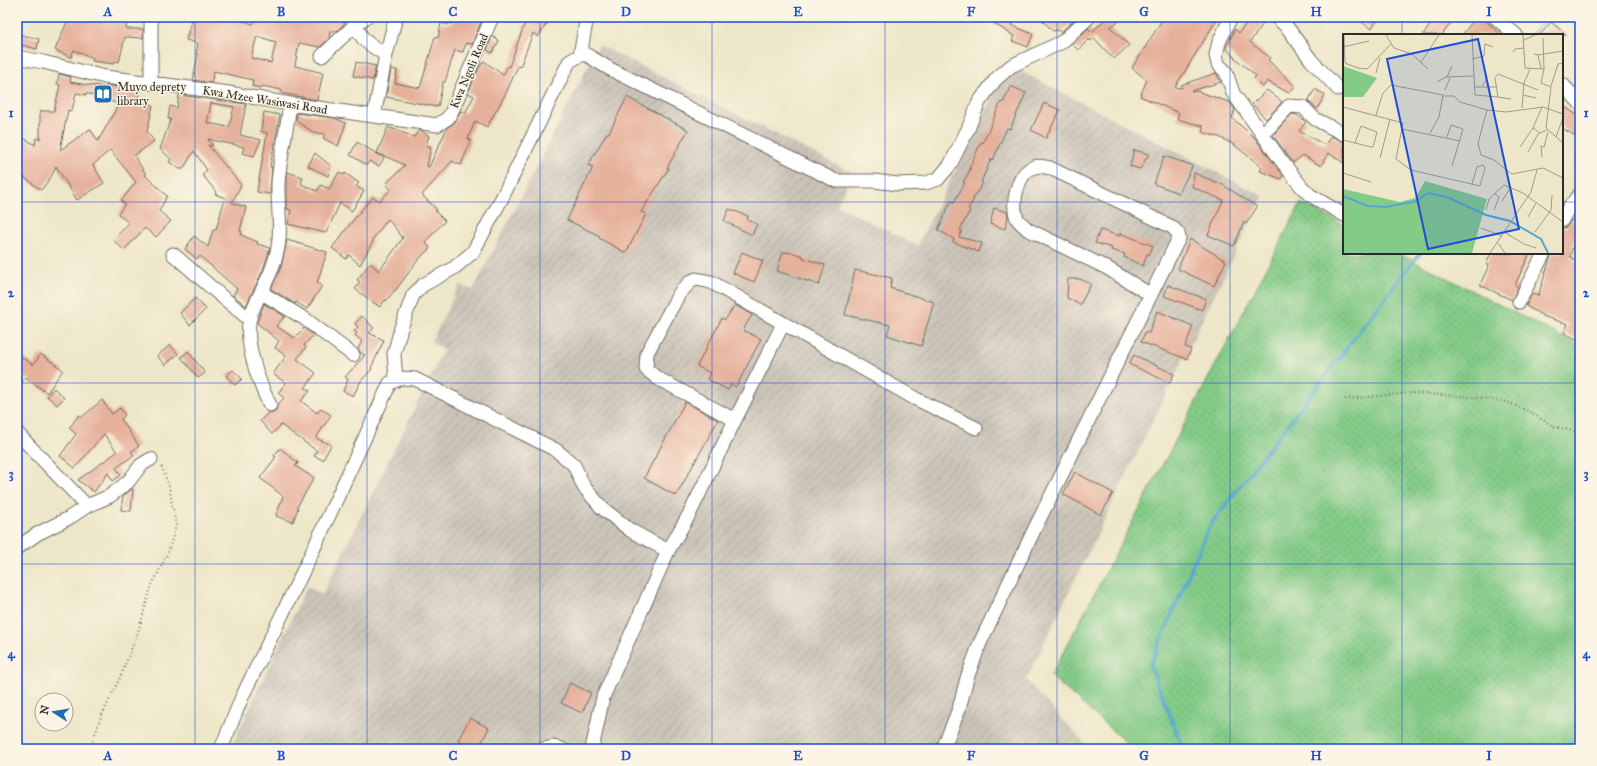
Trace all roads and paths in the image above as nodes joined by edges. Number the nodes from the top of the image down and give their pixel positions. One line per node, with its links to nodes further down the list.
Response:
1 (151, 17): 15 (street)
2 (396, 17): 11 (street)
3 (492, 17): 21 (street, Kwa Ngoli Road)
4 (586, 17): 12 (street)
5 (1088, 17): 12 (street)
6 (1231, 17): 23 (street)
7 (1276, 17): 17 (street)
8 (1495, 17): 10 (street)
9 (359, 19): 11 (street); 13 (street)
10 (1515, 34)
11 (386, 55): 20 (street)
12 (580, 55): 35 (street)
13 (322, 56)
14 (17, 57): 15 (street, Kwa Mzee Wasiwasi Road)
15 (151, 83): 19 (street, Kwa Mzee Wasiwasi Road)
16 (1563, 85): 18 (street)
17 (1338, 89)
18 (1580, 103)
19 (290, 104): 20 (street, Kwa Mzee Wasiwasi Road); 29 (street)
20 (374, 116): 21 (street, Kwa Mzee Wasiwasi Road)
21 (442, 123)
22 (1343, 133): 23 (street)
23 (1263, 134): 25 (street)
24 (1580, 194): 26 (street)
25 (1343, 213)
26 (1563, 218)
27 (173, 254): 32 (street)
28 (1543, 254): 31 (street)
29 (262, 292): 32 (street); 34 (street)
30 (1151, 295): 30 (street); 51 (street)
31 (1518, 302)
32 (250, 318): 37 (street)
33 (783, 324): 38 (street); 38 (street); 39 (street)
34 (353, 355)
35 (396, 380): 45 (street); 47 (street)
36 (1345, 399): 41 (path)
37 (270, 405)
38 (735, 420): 45 (street)
39 (976, 428)
40 (17, 433): 43 (street)
41 (1580, 433)
42 (151, 459): 43 (street); 46 (path)
43 (87, 506): 44 (street)
44 (17, 548)
45 (668, 551): 50 (street)
46 (90, 749)
47 (221, 749)
48 (543, 749): 49 (street)
49 (562, 749)
50 (592, 749)
51 (943, 749)

